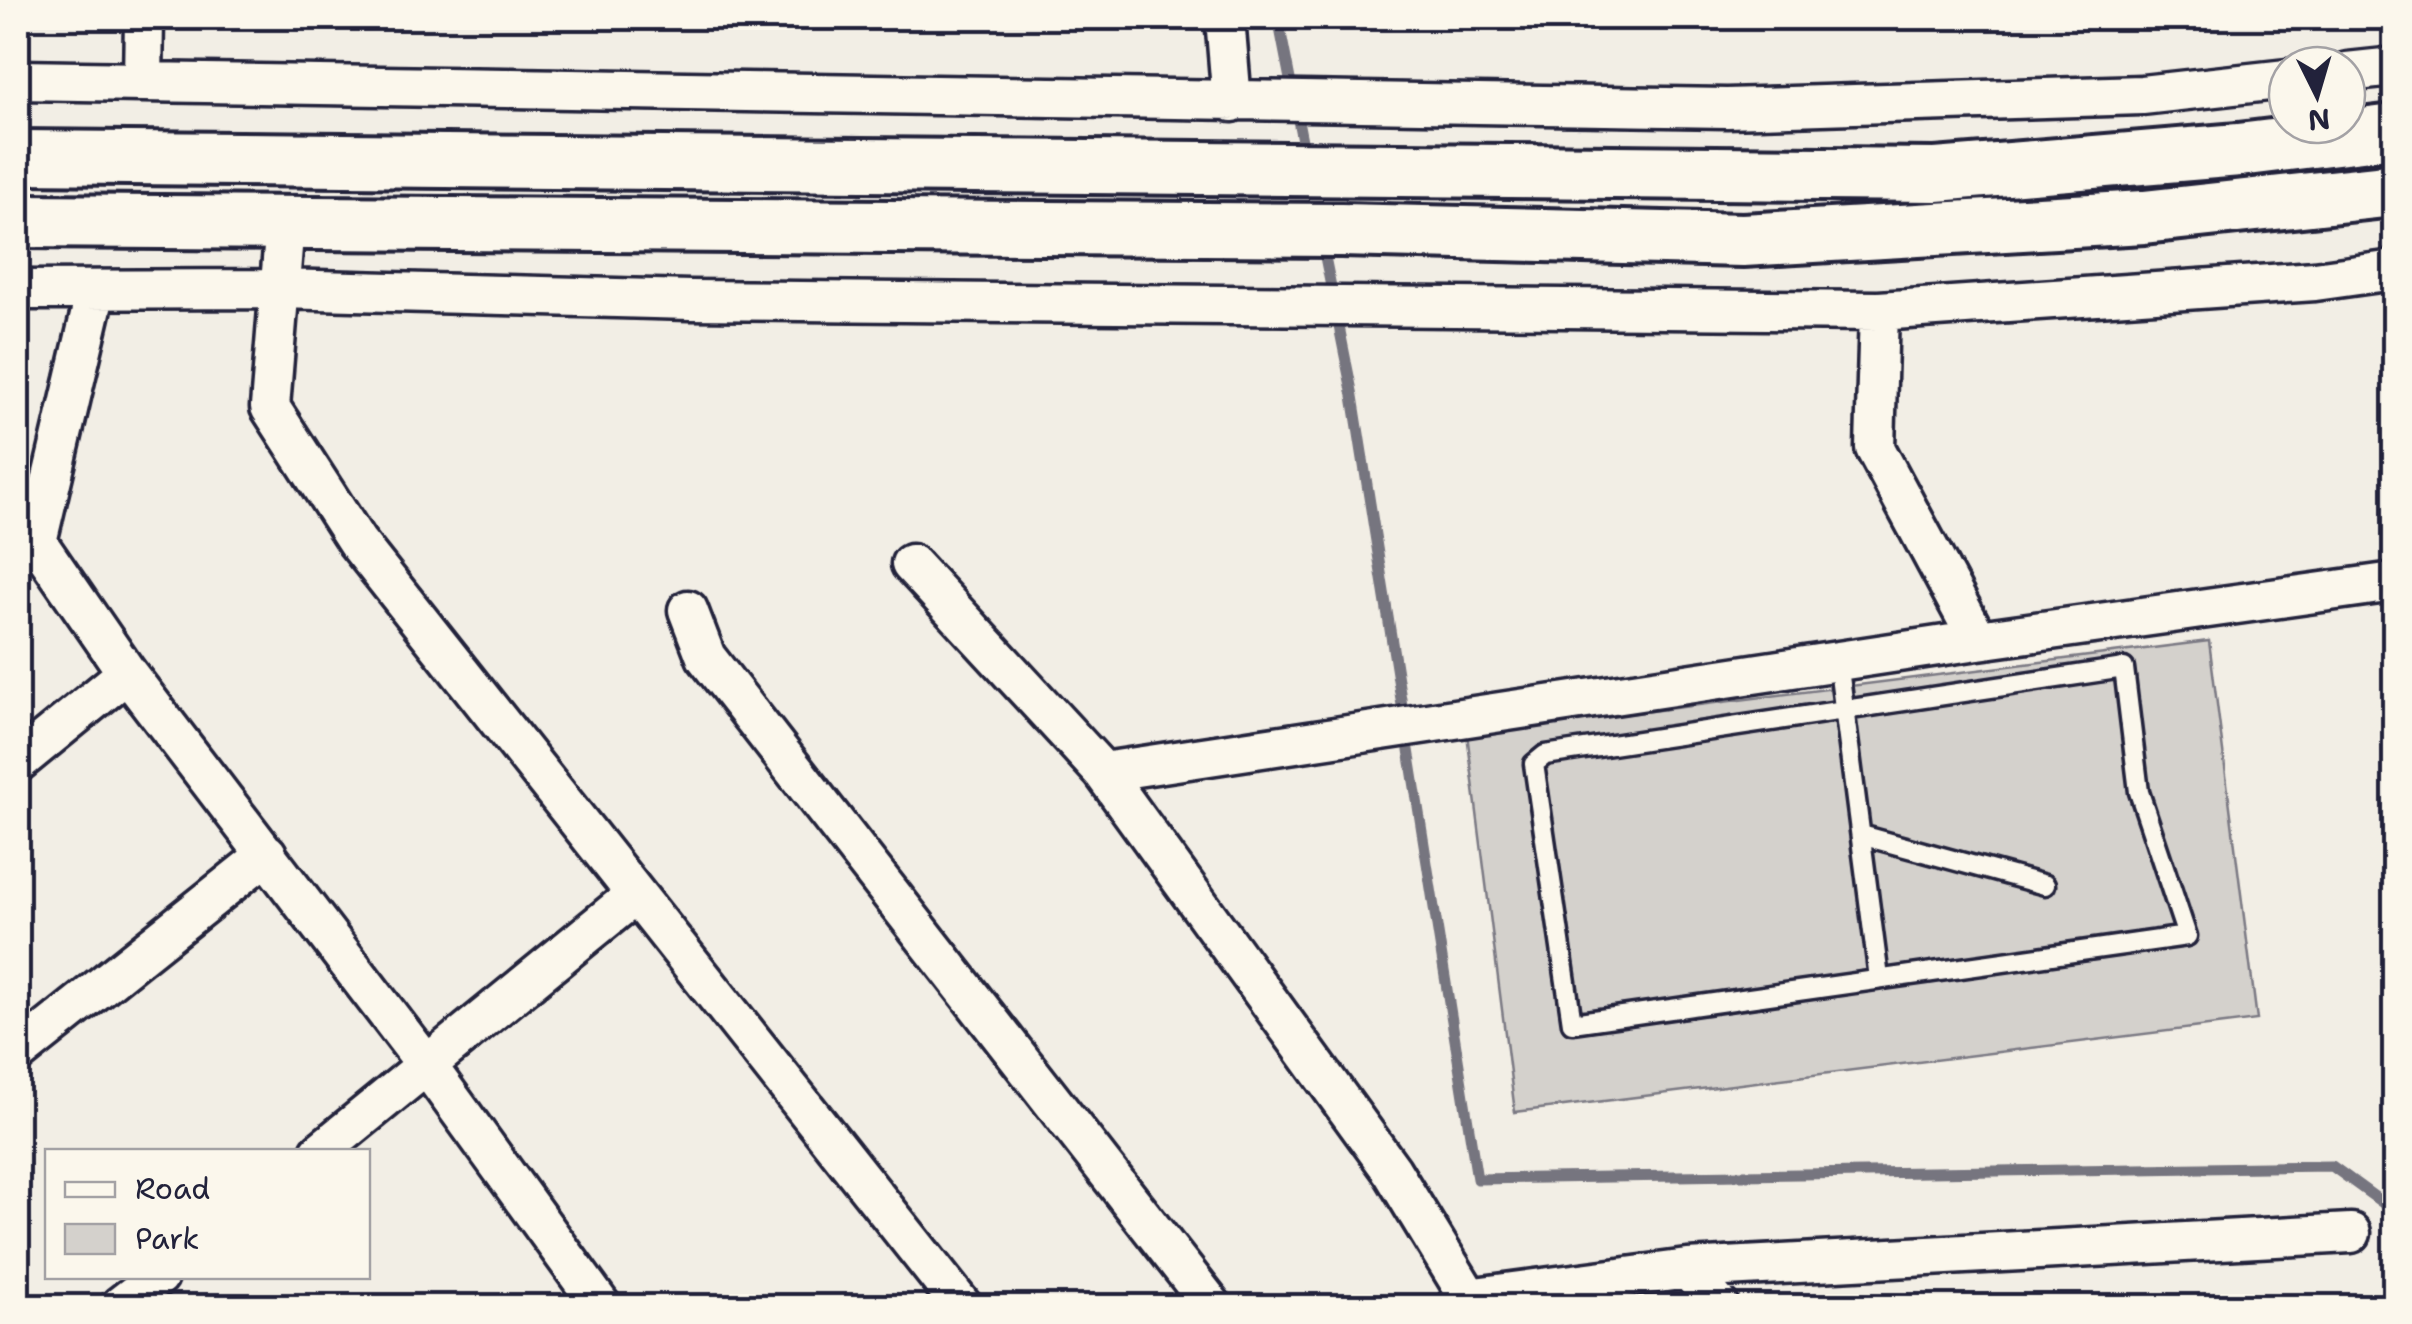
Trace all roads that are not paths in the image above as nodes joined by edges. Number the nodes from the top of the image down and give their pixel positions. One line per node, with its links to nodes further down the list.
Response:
1 (144, 18): 6 (street)
2 (1225, 18): 8 (street)
3 (2394, 66): 4 (street)
4 (2367, 69)
5 (18, 80): 6 (street)
6 (143, 81): 8 (street)
7 (2267, 81): 8 (street)
8 (1232, 102)
9 (2394, 131): 10 (street)
10 (18, 157)
11 (2394, 190): 13 (street)
12 (18, 221): 13 (street)
13 (285, 223): 15 (street)
14 (2394, 270): 18 (street)
15 (280, 289): 17 (street); 18 (street); 31 (street)
16 (18, 290): 17 (street)
17 (96, 290): 24 (street)
18 (1880, 311): 22 (street)
19 (911, 564): 27 (street)
20 (2394, 582): 22 (street)
21 (688, 610): 43 (street)
22 (1978, 640): 23 (street)
23 (1838, 662): 25 (lane); 27 (street)
24 (127, 673): 26 (street); 29 (street)
25 (1846, 713): 28 (lane); 32 (lane); 32 (lane)
26 (18, 762)
27 (1104, 772): 39 (street)
28 (1861, 835): 30 (lane); 32 (lane)
29 (267, 854): 33 (street); 34 (street)
30 (2045, 885)
31 (635, 895): 34 (street); 42 (street)
32 (1879, 978)
33 (18, 1053)
34 (428, 1067): 35 (street); 41 (street)
35 (324, 1149)
36 (2351, 1233): 37 (street)
37 (1688, 1269): 39 (street); 44 (street)
38 (155, 1279): 40 (street)
39 (1466, 1304)
40 (120, 1306)
41 (602, 1306)
42 (962, 1306)
43 (1212, 1306)
44 (1719, 1306)

